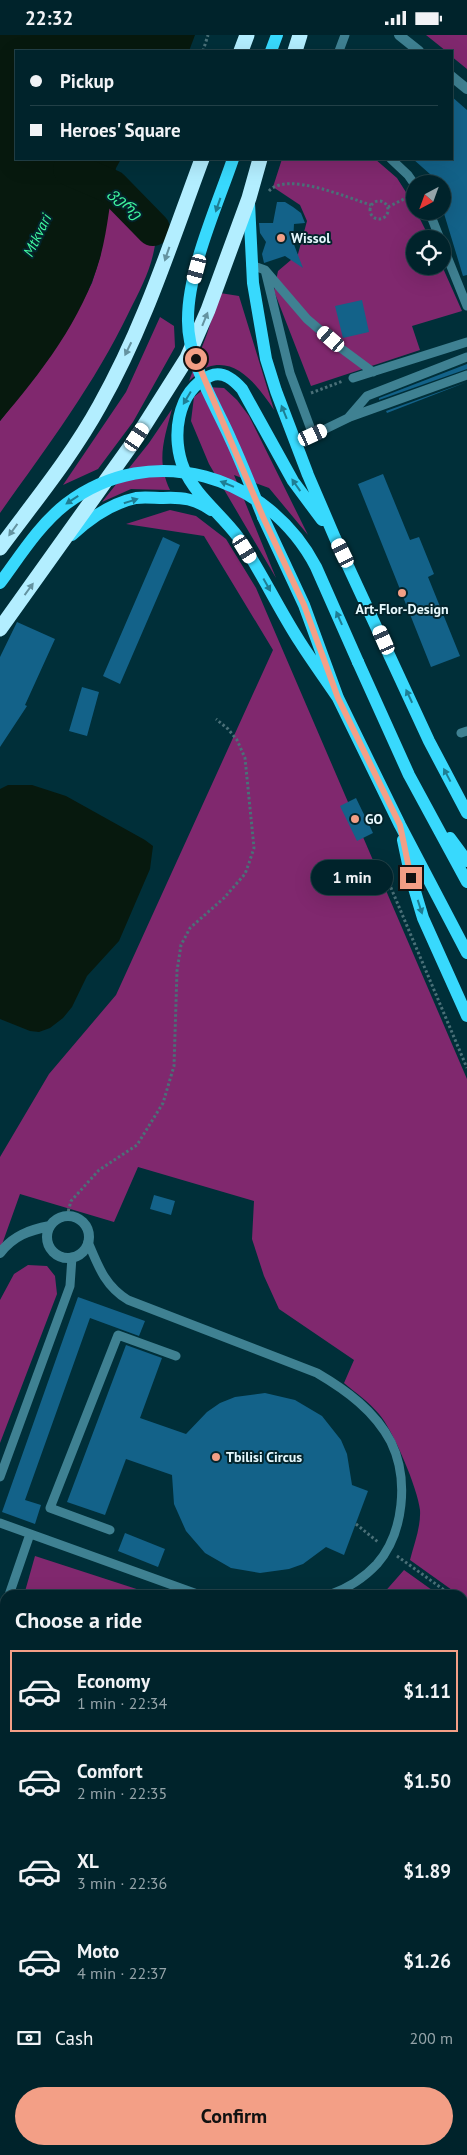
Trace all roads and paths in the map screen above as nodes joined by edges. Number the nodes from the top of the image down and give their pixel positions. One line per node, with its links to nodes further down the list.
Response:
1 (208, 35): 7 (path)
2 (248, 35): 8 (highway)
3 (277, 35): 9 (main road)
4 (300, 35): 10 (highway)
5 (345, 35): 11 (lane)
6 (399, 35): 12 (street)
7 (203, 50)
8 (241, 50)
9 (271, 50)
10 (294, 50)
11 (339, 50)
12 (418, 50)
13 (453, 78): 14 (street)
14 (467, 89)
15 (202, 160): 39 (highway, one-way to 39)
16 (233, 160): 42 (main road, one-way to 42, bridge)
17 (260, 160): 21 (highway)
18 (392, 160): 19 (lane)
19 (408, 175)
20 (269, 192): 23 (path)
21 (248, 198): 25 (main road); 38 (highway, one-way to 21)
22 (406, 198): 24 (path)
23 (371, 205): 24 (path); 24 (path)
24 (388, 207)
25 (251, 265): 27 (lane); 37 (main road, one-way to 25)
26 (451, 266): 28 (lane)
27 (265, 270): 31 (lane); 35 (lane)
28 (467, 306)
29 (467, 342): 31 (lane)
30 (467, 357): 35 (lane)
31 (373, 372): 33 (lane)
32 (467, 375): 35 (lane)
33 (353, 377): 34 (path)
34 (310, 393)
35 (348, 418)
36 (220, 516): 37 (main road, one-way to 36); 38 (main road, one-way to 36); 42 (main road, one-way to 42)
37 (335, 538): 45 (main road, one-way to 37)
38 (61, 545): 41 (highway, one-way to 38)
39 (0, 548)
40 (0, 583): 44 (main road, one-way to 40, bridge)
41 (0, 629)
42 (338, 698): 46 (main road)
43 (216, 719): 53 (path)
44 (423, 802): 47 (main road); 49 (main road)
45 (466, 812)
46 (400, 825): 50 (main road); 51 (main road, one-way to 51)
47 (467, 861)
48 (383, 869): 52 (path)
49 (467, 882)
50 (467, 953)
51 (467, 1015)
52 (467, 1068)
53 (66, 1216): 54 (street); 55 (street)
54 (50, 1226): 56 (street); 57 (street)
55 (88, 1242): 57 (street); 64 (lane)
56 (0, 1253)
57 (72, 1257): 59 (lane)
58 (176, 1357): 62 (lane)
59 (0, 1477)
60 (0, 1523): 63 (lane)
61 (356, 1524): 64 (path)
62 (110, 1530)
63 (30, 1534): 66 (lane); 67 (lane)
64 (387, 1549): 68 (lane)
65 (404, 1562): 69 (path)
66 (11, 1590)
67 (186, 1590)
68 (338, 1590)
69 (444, 1590)

